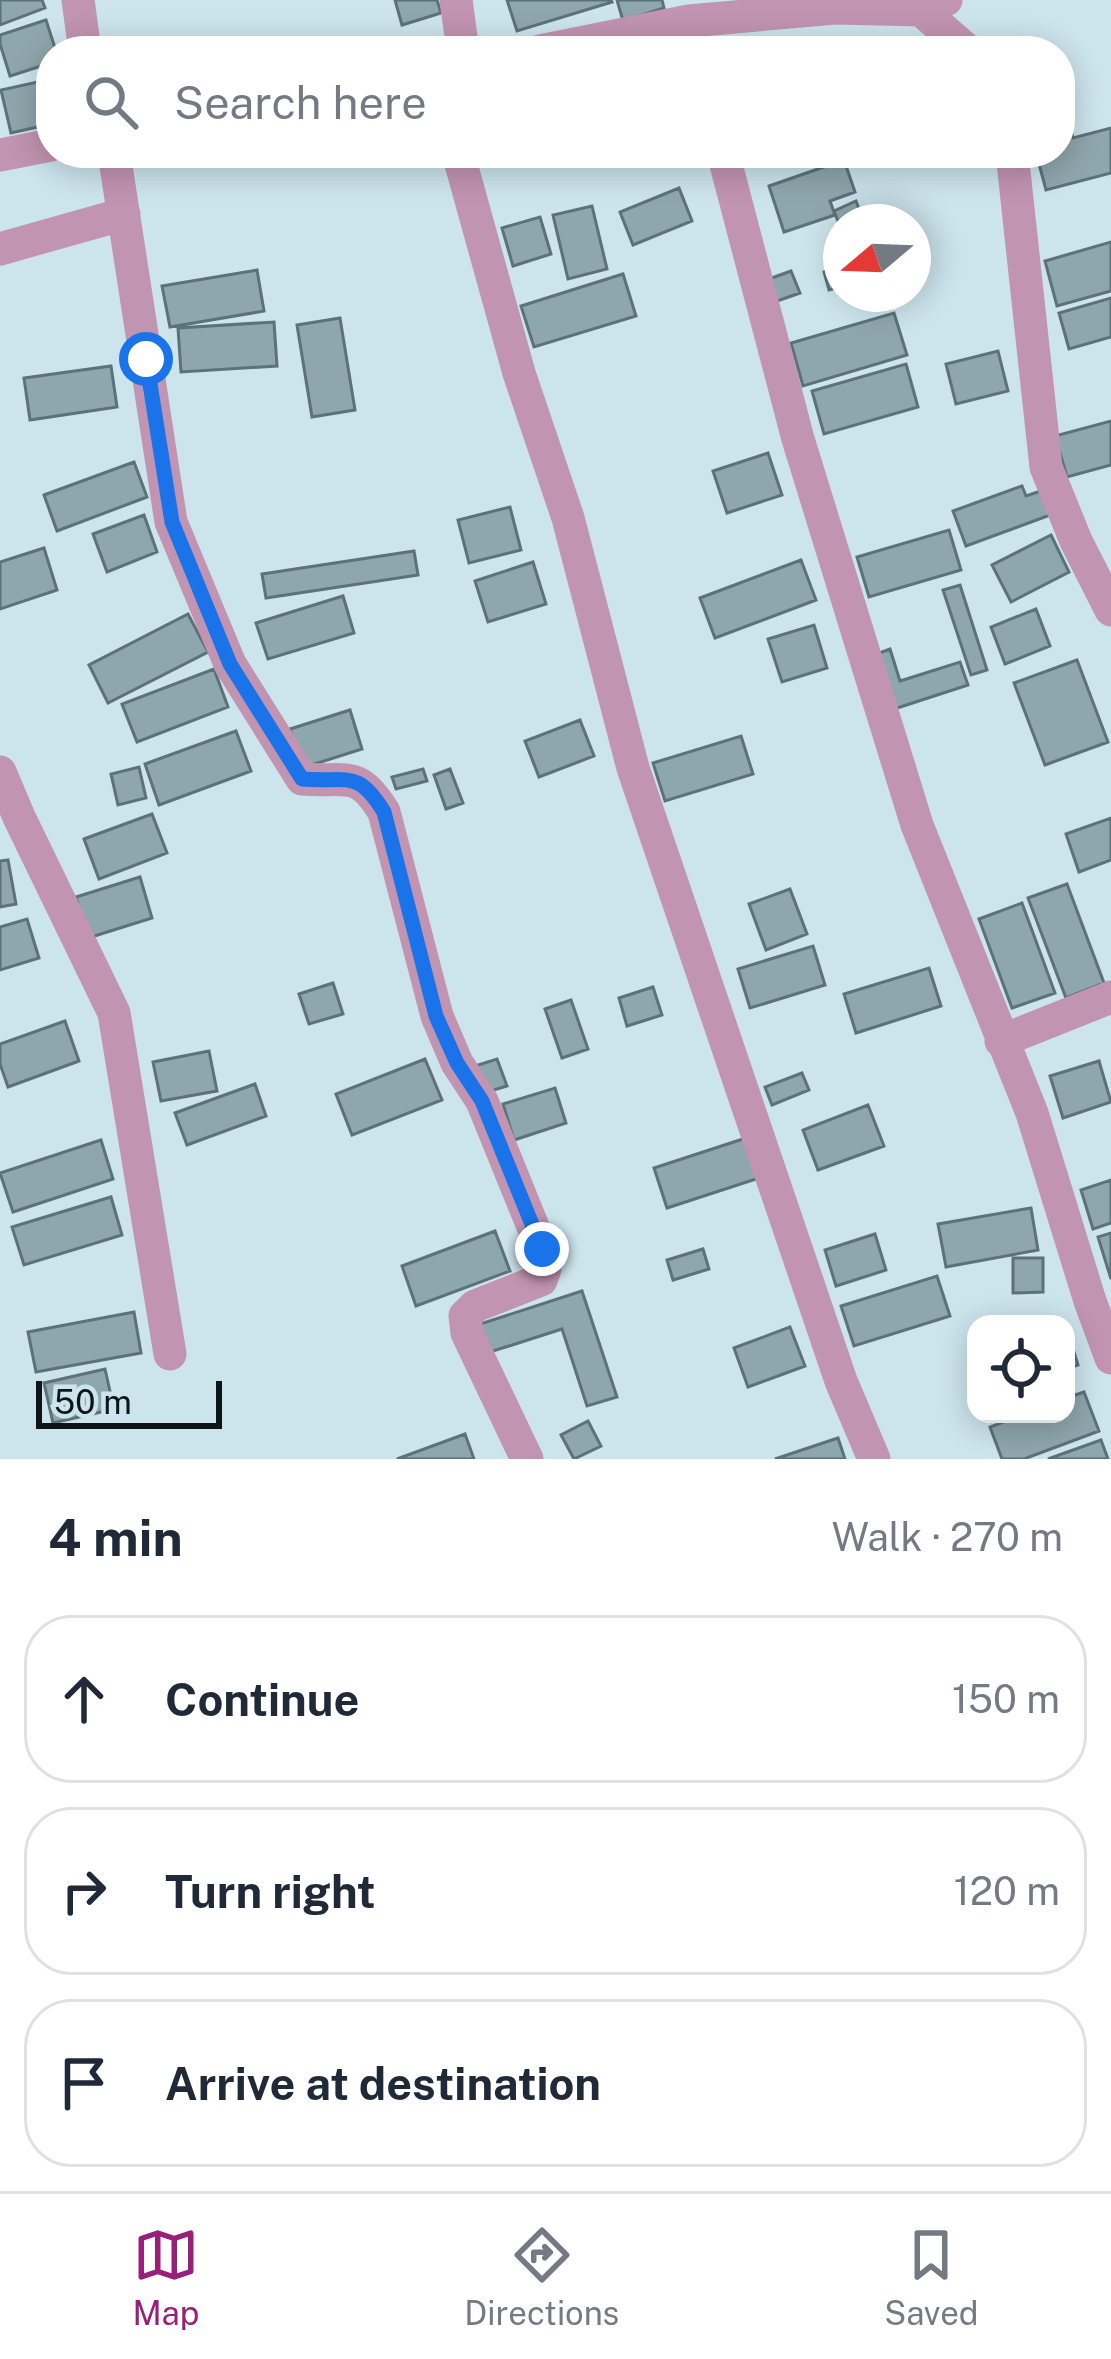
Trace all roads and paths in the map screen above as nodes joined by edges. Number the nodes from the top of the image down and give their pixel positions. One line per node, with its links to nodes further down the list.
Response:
1 (78, 0): 6 (street)
2 (456, 0): 7 (street)
3 (835, 4): 4 (street); 5 (street)
4 (934, 5): 9 (street)
5 (691, 24): 8 (street)
6 (83, 36)
7 (461, 36)
8 (624, 36)
9 (957, 36)
10 (36, 149): 11 (street)
11 (0, 155)
12 (116, 168): 16 (street)
13 (462, 168): 25 (street)
14 (727, 168): 21 (street)
15 (1014, 168): 18 (street)
16 (124, 214): 17 (street); 24 (street)
17 (0, 249)
18 (1111, 610)
19 (0, 772): 22 (street)
20 (1111, 997): 21 (street)
21 (1001, 1041): 23 (street)
22 (170, 1354)
23 (1111, 1358)
24 (526, 1459)
25 (874, 1459)

